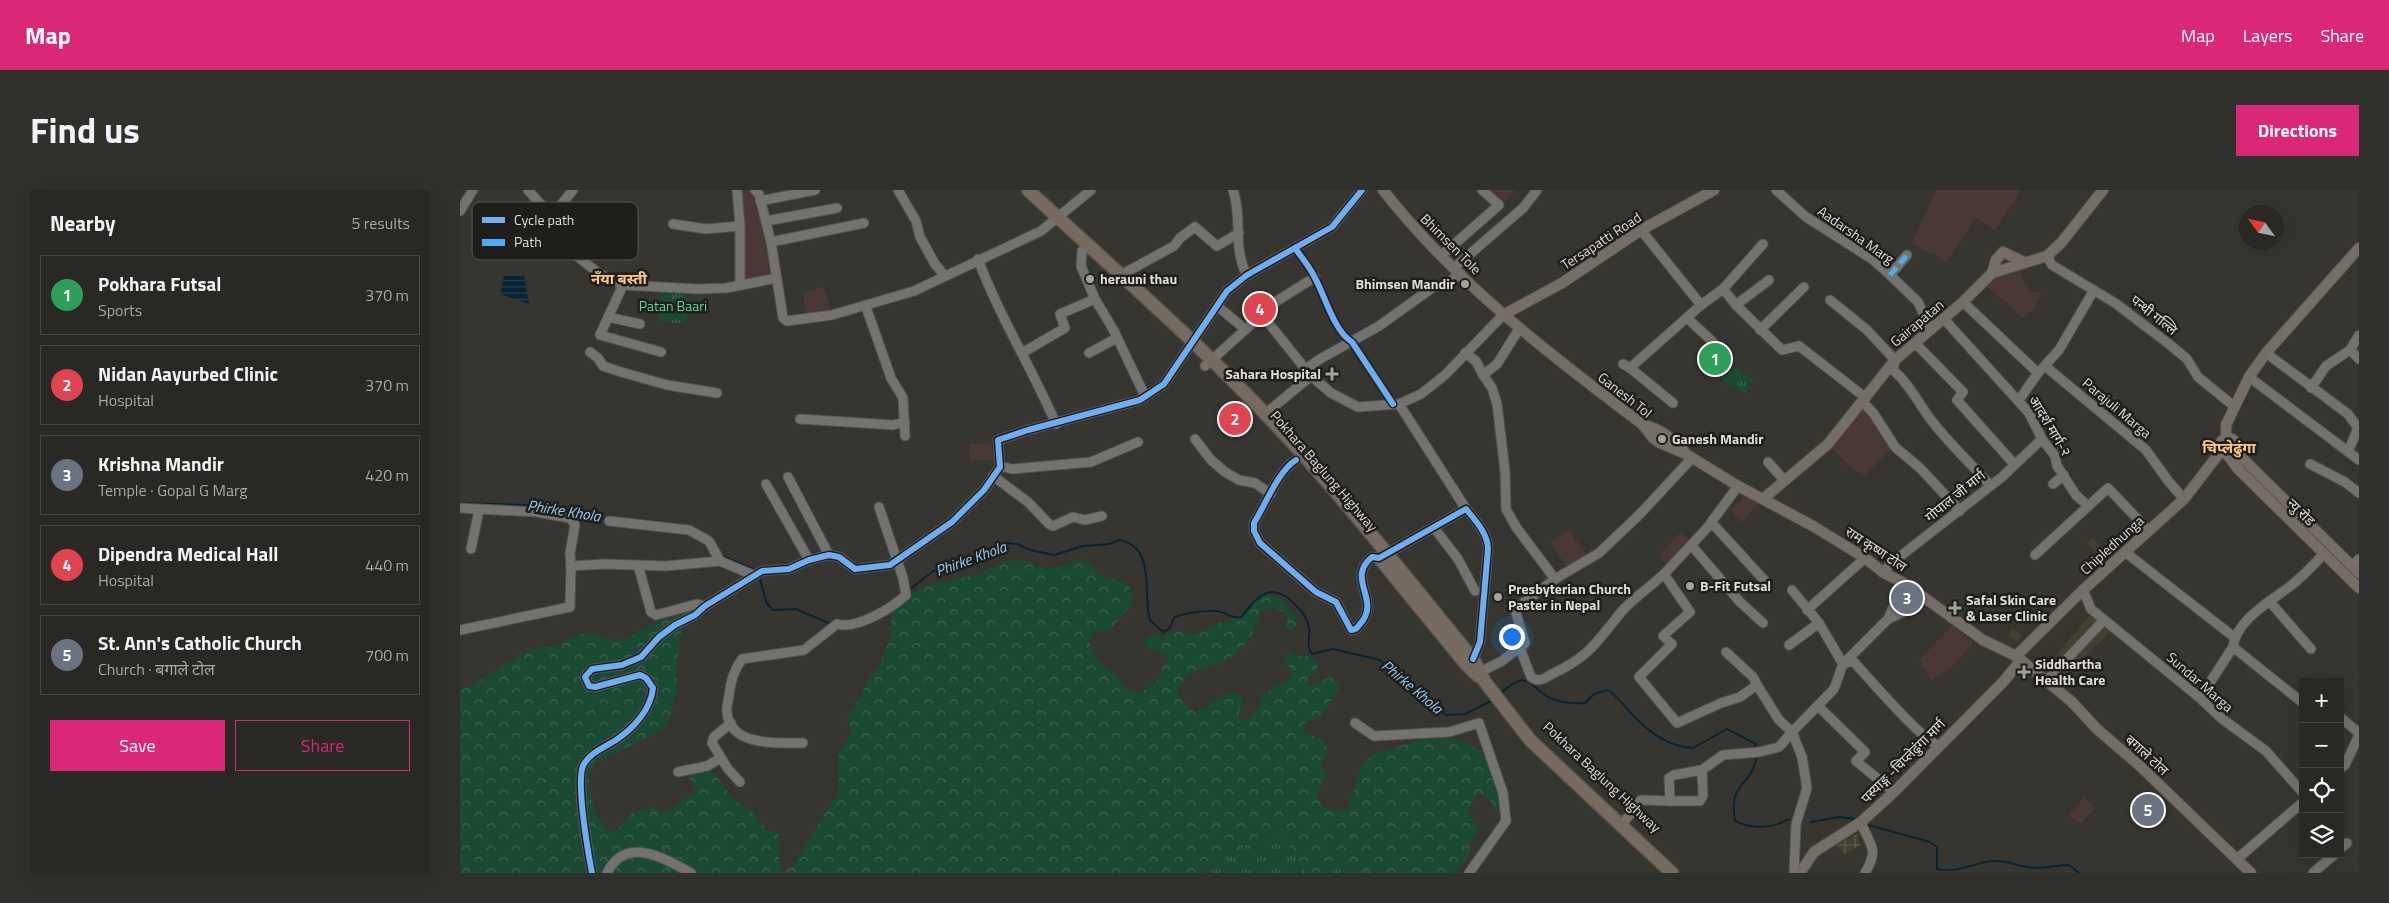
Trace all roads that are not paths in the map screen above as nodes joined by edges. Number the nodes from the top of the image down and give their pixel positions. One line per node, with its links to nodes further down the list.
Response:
1 (472, 190): 23 (street)
2 (528, 190): 20 (street)
3 (573, 190): 21 (street)
4 (737, 190): 28 (street)
5 (755, 190): 19 (street)
6 (815, 190): 19 (street)
7 (898, 190): 45 (street)
8 (1017, 190): 24 (highway, Pokhara Baglung Highway)
9 (1028, 190): 24 (highway, Pokhara Baglung Highway)
10 (1091, 190): 24 (street)
11 (1233, 190): 30 (street)
12 (1362, 190): 43 (street)
13 (1383, 190): 35 (main road, Bhimsen Tole)
14 (1482, 190): 35 (street)
15 (1537, 190): 41 (street)
16 (1714, 190): 29 (main road, Tersapatti Road)
17 (1776, 190): 44 (street, Aadarsha Marg)
18 (2103, 190): 37 (main road, Gairapatan)
19 (760, 201): 25 (street)
20 (540, 202)
21 (563, 202)
22 (837, 208): 25 (street)
23 (460, 212)
24 (1054, 220): 34 (highway, Pokhara Baglung Highway); 38 (street); 46 (highway, Pokhara Baglung Highway)
25 (766, 221): 31 (street)
26 (673, 224): 28 (street)
27 (864, 224): 31 (street)
28 (740, 226): 51 (street)
29 (1641, 230): 58 (street); 62 (main road, Tersapatti Road)
30 (1239, 233): 43 (street); 46 (street)
31 (771, 242): 48 (street)
32 (1764, 244): 53 (street)
33 (2359, 248): 83 (main road)
34 (1082, 251): 55 (street); 76 (highway, Pokhara Baglung Highway)
35 (1442, 255): 41 (main road, Bhimsen Tole)
36 (1908, 255): 44 (street)
37 (2047, 256): 40 (main road, Gairapatan); 54 (street, पन्थी गल्लि)
38 (978, 259): 45 (street); 80 (street)
39 (582, 260): 50 (street)
40 (2024, 262): 42 (main road, Gairapatan); 42 (main road)
41 (1458, 271): 62 (main road, Bhimsen Tole); 88 (street)
42 (1992, 274): 57 (main road, Gairapatan)
43 (1248, 275): 61 (street)
44 (1890, 275): 71 (street, Aadarsha Marg)
45 (945, 276): 60 (street)
46 (1120, 276): 76 (highway, Pokhara Baglung Highway)
47 (1315, 277): 65 (street)
48 (777, 278): 51 (street); 60 (street)
49 (1769, 280): 59 (street)
50 (623, 285): 51 (street); 63 (street)
51 (740, 285)
52 (1804, 287): 70 (street)
53 (1723, 289): 58 (street); 59 (street)
54 (2094, 290): 87 (street); 98 (street, पन्थी गल्लि)
55 (1095, 299): 73 (street); 80 (street)
56 (1830, 300): 85 (street)
57 (1963, 302): 66 (main road, Gairapatan); 87 (street, Parajuli Marga)
58 (1701, 305): 64 (street)
59 (1736, 305): 70 (street)
60 (866, 306): 101 (street)
61 (1217, 306): 68 (street); 76 (street)
62 (1503, 315): 69 (main road, Ganesh Tol); 82 (street)
63 (608, 317): 67 (street); 79 (street)
64 (1687, 318): 74 (street); 96 (street)
65 (1256, 319): 68 (street); 88 (street)
66 (1944, 319): 71 (main road, Gairapatan); 95 (street, आदर्श मार्ग-२)
67 (640, 324)
68 (1245, 329): 86 (street)
69 (1519, 329): 89 (street); 109 (main road, Ganesh Tol)
70 (1760, 330): 94 (street)
71 (1931, 330): 75 (main road, Gairapatan)
72 (2359, 335): 77 (street)
73 (1117, 338): 81 (street); 93 (street)
74 (1713, 342)
75 (1916, 344): 85 (main road, Gairapatan); 113 (street)
76 (1189, 346): 86 (highway, Pokhara Baglung Highway); 93 (street)
77 (2350, 350): 84 (street); 91 (street)
78 (590, 352): 92 (street)
79 (661, 352)
80 (1022, 352): 102 (street)
81 (1089, 353)
82 (1465, 353): 89 (street); 97 (street)
83 (2266, 353): 90 (main road); 91 (street)
84 (2359, 358)
85 (1895, 360): 94 (main road, Gairapatan); 122 (street)
86 (1208, 363): 99 (highway, Pokhara Baglung Highway); 110 (highway, Pokhara Baglung Highway)
87 (2042, 369): 95 (street); 127 (street, Parajuli Marga)
88 (1309, 373): 97 (street); 99 (street)
89 (1483, 375): 156 (street)
90 (2249, 377): 98 (main road); 108 (street)
91 (2311, 388): 108 (street)
92 (717, 393)
93 (1145, 396): 102 (street)
94 (1864, 400): 119 (main road, Gairapatan); 133 (street)
95 (2019, 400): 105 (street, आदर्श मार्ग-२)
96 (1673, 403)
97 (1399, 404): 131 (street)
98 (2235, 407): 107 (main road)
99 (1265, 414): 145 (highway, Pokhara Baglung Highway)
100 (800, 418): 101 (street)
101 (905, 422): 103 (street)
102 (1056, 424): 115 (street)
103 (905, 436)
104 (1194, 439): 125 (street)
105 (2042, 439): 113 (street, गोपाल जी मार्ग); 116 (street, आदर्श मार्ग-२)
106 (1138, 442): 115 (street)
107 (2228, 452): 127 (main road, Chipledhunga); 142 (main road, न्यु रोड); 152 (main road, न्यु रोड)
108 (2348, 452): 111 (street)
109 (1689, 456): 123 (main road); 156 (street)
110 (1296, 460): 125 (street); 145 (highway, Pokhara Baglung Highway)
111 (2359, 460)
112 (1768, 462): 119 (street)
113 (2014, 464): 122 (street, गोपाल जी मार्ग)
114 (2310, 464): 124 (street)
115 (1000, 466): 117 (street)
116 (2064, 475): 121 (street); 128 (street, आदर्श मार्ग-२)
117 (993, 476): 134 (street); 147 (street)
118 (788, 477): 143 (street)
119 (1784, 480): 126 (main road, Gairapatan)
120 (766, 484): 148 (street)
121 (2053, 484)
122 (1990, 485): 133 (street, गोपाल जी मार्ग)
123 (1738, 486): 126 (main road); 136 (street)
124 (2359, 493)
125 (1272, 494): 145 (street)
126 (1763, 499): 146 (main road, राम कृष्ण टोल)
127 (2184, 499): 138 (main road, Chipledhunga)
128 (2088, 506): 138 (street); 144 (street)
129 (879, 507): 147 (street)
130 (460, 508): 132 (street)
131 (1466, 509): 137 (street); 178 (street)
132 (478, 510): 140 (street); 151 (street)
133 (1960, 511): 154 (street, गोपाल जी मार्ग)
134 (1102, 516)
135 (609, 521): 149 (street)
136 (1712, 523): 139 (street); 157 (street)
137 (1435, 529): 145 (street); 162 (street)
138 (2149, 531): 141 (main road, Chipledhunga)
139 (1692, 546): 155 (street); 169 (street)
140 (471, 549)
141 (2125, 552): 161 (main road, Chipledhunga); 172 (street)
142 (2324, 554): 159 (main road, न्यु रोड); 164 (street)
143 (829, 555): 147 (street); 148 (street)
144 (2035, 555)
145 (1383, 556): 178 (highway, Pokhara Baglung Highway); 180 (highway, Pokhara Baglung Highway)
146 (1864, 558): 154 (main road, राम कृष्ण टोल); 166 (street)
147 (895, 559): 188 (street)
148 (809, 560): 153 (street)
149 (720, 561): 150 (street); 153 (street)
150 (638, 565): 151 (street); 165 (street)
151 (571, 566): 171 (street)
152 (2357, 566)
153 (758, 573): 165 (street)
154 (1884, 573): 158 (main road, राम कृष्ण टोल)
155 (1664, 574): 174 (street); 182 (street)
156 (1555, 579): 174 (street)
157 (1765, 581)
158 (1904, 584): 163 (main road, राम कृष्ण टोल); 167 (street)
159 (2359, 588)
160 (1792, 590): 166 (street)
161 (2083, 590): 168 (street, Sundar Marga); 177 (main road, Chipledhunga)
162 (1475, 591)
163 (1922, 596): 167 (street); 177 (main road, राम कृष्ण टोल)
164 (2270, 602): 172 (street); 175 (street)
165 (705, 606): 207 (street)
166 (1807, 610): 170 (street)
167 (1888, 619): 179 (street)
168 (2104, 620): 181 (street); 183 (street, Sundar Marga)
169 (1763, 623)
170 (1818, 623): 173 (street); 179 (street)
171 (460, 630)
172 (2234, 642): 183 (street); 184 (street)
173 (1789, 645)
174 (1520, 648): 180 (street)
175 (2311, 649)
176 (1726, 652): 182 (street)
177 (2019, 658): 181 (main road, बगाले टोल); 192 (main road, पस्याङ्ग -चिप्लेढुंगा मार्ग)
178 (1473, 659): 180 (highway, Pokhara Baglung Highway)
179 (1843, 664): 185 (street); 192 (street)
180 (1483, 677): 204 (highway, Pokhara Baglung Highway)
181 (2048, 680): 206 (main road, बगाले टोल)
182 (1757, 685): 189 (street)
183 (2200, 698): 199 (street, Sundar Marga)
184 (2299, 699)
185 (1818, 706): 189 (street); 200 (street)
186 (2344, 721): 190 (street)
187 (1355, 722): 210 (street)
188 (731, 724): 191 (street); 194 (street)
189 (1792, 732): 196 (street); 213 (street)
190 (2359, 734): 193 (street)
191 (803, 743)
192 (1939, 745): 200 (main road, पस्याङ्ग -चिप्लेढुंगा मार्ग)
193 (2356, 752): 195 (street)
194 (721, 758): 197 (street); 198 (street)
195 (2341, 768)
196 (1702, 770): 201 (street); 201 (street)
197 (678, 772)
198 (740, 782)
199 (2299, 788)
200 (1894, 792): 203 (main road, पस्याङ्ग -चिप्लेढुंगा मार्ग)
201 (1670, 801): 204 (street)
202 (2299, 805): 206 (street)
203 (1861, 822): 214 (main road, पस्याङ्ग -चिप्लेढुंगा मार्ग); 215 (street)
204 (1623, 823): 211 (highway, Pokhara Baglung Highway); 212 (highway, Pokhara Baglung Highway)
205 (2330, 858): 217 (street)
206 (2237, 859): 216 (main road, बगाले टोल)
207 (592, 873)
208 (606, 873): 209 (street)
209 (691, 873)
210 (1469, 873)
211 (1672, 873)
212 (1683, 873)
213 (1794, 873)
214 (1800, 873)
215 (1865, 873)
216 (2251, 873)
217 (2313, 873)

